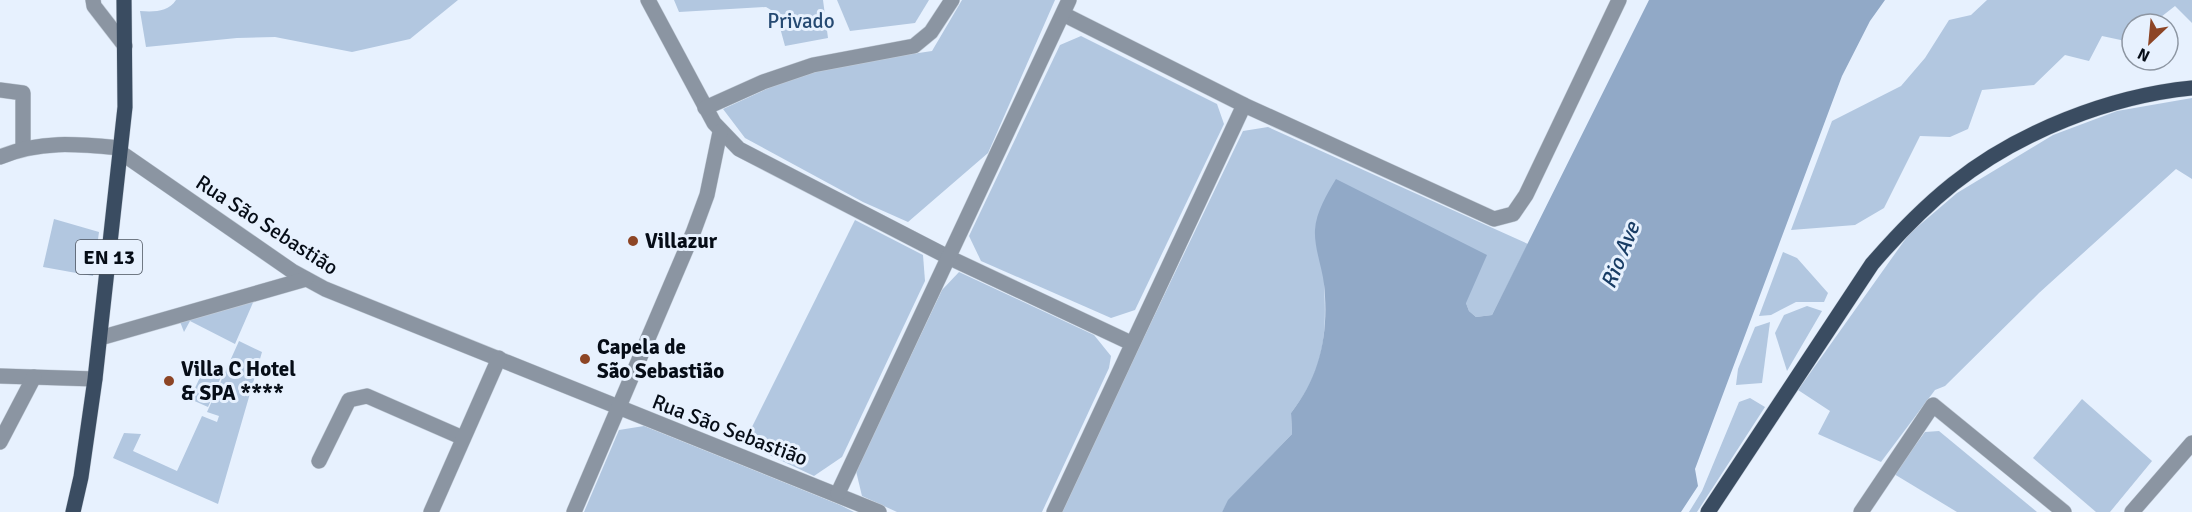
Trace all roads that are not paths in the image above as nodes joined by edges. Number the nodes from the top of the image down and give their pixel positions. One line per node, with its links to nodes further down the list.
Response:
1 (93, 0): 8 (street)
2 (102, 0): 8 (street)
3 (124, 0): 9 (main road, EN 13)
4 (648, 0): 13 (street)
5 (952, 0): 13 (street)
6 (1619, 0): 12 (street)
7 (1066, 7): 12 (street); 18 (street)
8 (107, 23): 9 (street)
9 (125, 46): 16 (main road, EN 13)
10 (2192, 88): 37 (main road)
11 (0, 90): 15 (street)
12 (1244, 105): 21 (street)
13 (705, 108): 14 (street)
14 (720, 132): 18 (street); 26 (street)
15 (23, 147): 16 (street); 17 (street)
16 (120, 150): 19 (street, Rua São Sebastião); 20 (main road, EN 13)
17 (0, 157)
18 (950, 258): 21 (street); 31 (street)
19 (306, 279): 20 (street); 22 (street, Rua São Sebastião)
20 (100, 338): 25 (main road, EN 13)
21 (1131, 343): 36 (street)
22 (499, 358): 26 (street, Rua São Sebastião); 27 (street)
23 (0, 376): 24 (street)
24 (34, 377): 25 (street); 28 (street)
25 (96, 380): 32 (main road, EN 13)
26 (619, 410): 31 (street, Rua São Sebastião); 34 (street)
27 (463, 438): 30 (street); 33 (street)
28 (0, 442)
29 (2192, 443): 40 (street)
30 (319, 461)
31 (838, 494): 35 (street, Rua São Sebastião)
32 (73, 512)
33 (431, 512)
34 (574, 512)
35 (879, 512)
36 (1054, 512)
37 (1708, 512)
38 (1861, 512): 39 (street)
39 (2064, 512)
40 (2132, 512)

